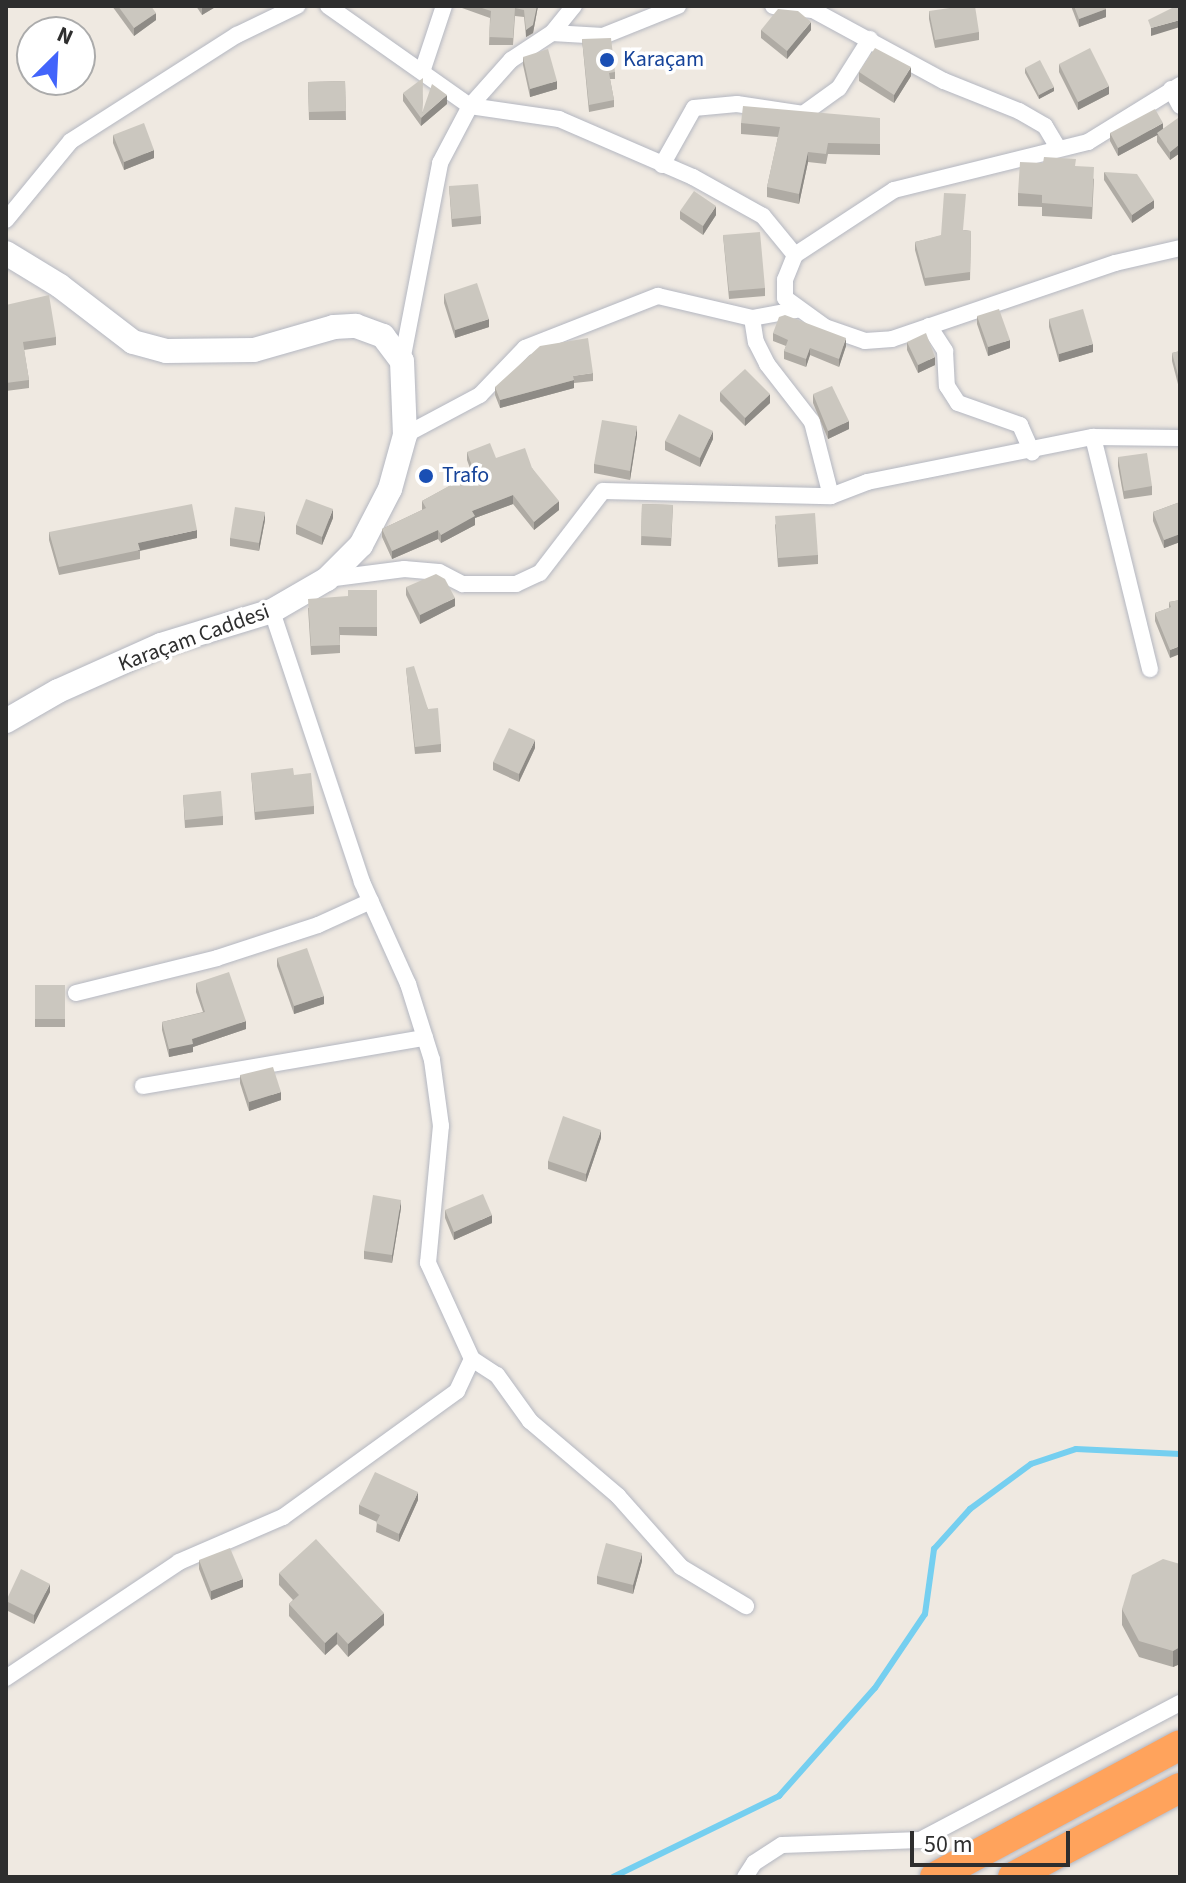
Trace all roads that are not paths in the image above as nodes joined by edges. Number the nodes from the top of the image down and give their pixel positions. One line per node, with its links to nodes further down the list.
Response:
1 (297, 6): 15 (street)
2 (328, 6): 9 (street)
3 (444, 6): 9 (street)
4 (574, 6): 7 (street)
5 (678, 6): 7 (street)
6 (773, 6): 8 (street)
7 (552, 33): 11 (street)
8 (870, 39): 13 (street); 14 (street)
9 (423, 69): 11 (street)
10 (1176, 87): 12 (street); 13 (street)
11 (470, 106): 14 (street); 22 (street)
12 (1180, 106)
13 (1058, 148): 18 (street)
14 (662, 165): 18 (street)
15 (6, 220)
16 (1180, 248): 21 (street)
17 (6, 253): 22 (street)
18 (795, 255): 19 (street)
19 (796, 310): 20 (street); 21 (street)
20 (752, 318): 23 (street); 27 (street)
21 (929, 326): 26 (street)
22 (402, 361): 23 (street, Karaçam Caddesi)
23 (405, 435): 28 (street, Karaçam Caddesi)
24 (1093, 437): 25 (street); 26 (street); 30 (street)
25 (1180, 438)
26 (1032, 452): 27 (street)
27 (831, 496): 28 (street)
28 (327, 579): 29 (street, Karaçam Caddesi)
29 (272, 611): 31 (street, Karaçam Caddesi); 32 (street)
30 (1150, 669)
31 (6, 721)
32 (371, 901): 33 (street); 34 (street)
33 (76, 993)
34 (425, 1038): 35 (street); 36 (street)
35 (143, 1086)
36 (472, 1359): 37 (street); 38 (street)
37 (746, 1606)
38 (6, 1678)
39 (1180, 1703): 42 (street)
40 (1180, 1745): 43 (highway)
41 (1180, 1788): 44 (highway)
42 (745, 1877)
43 (935, 1877)
44 (1013, 1877)

